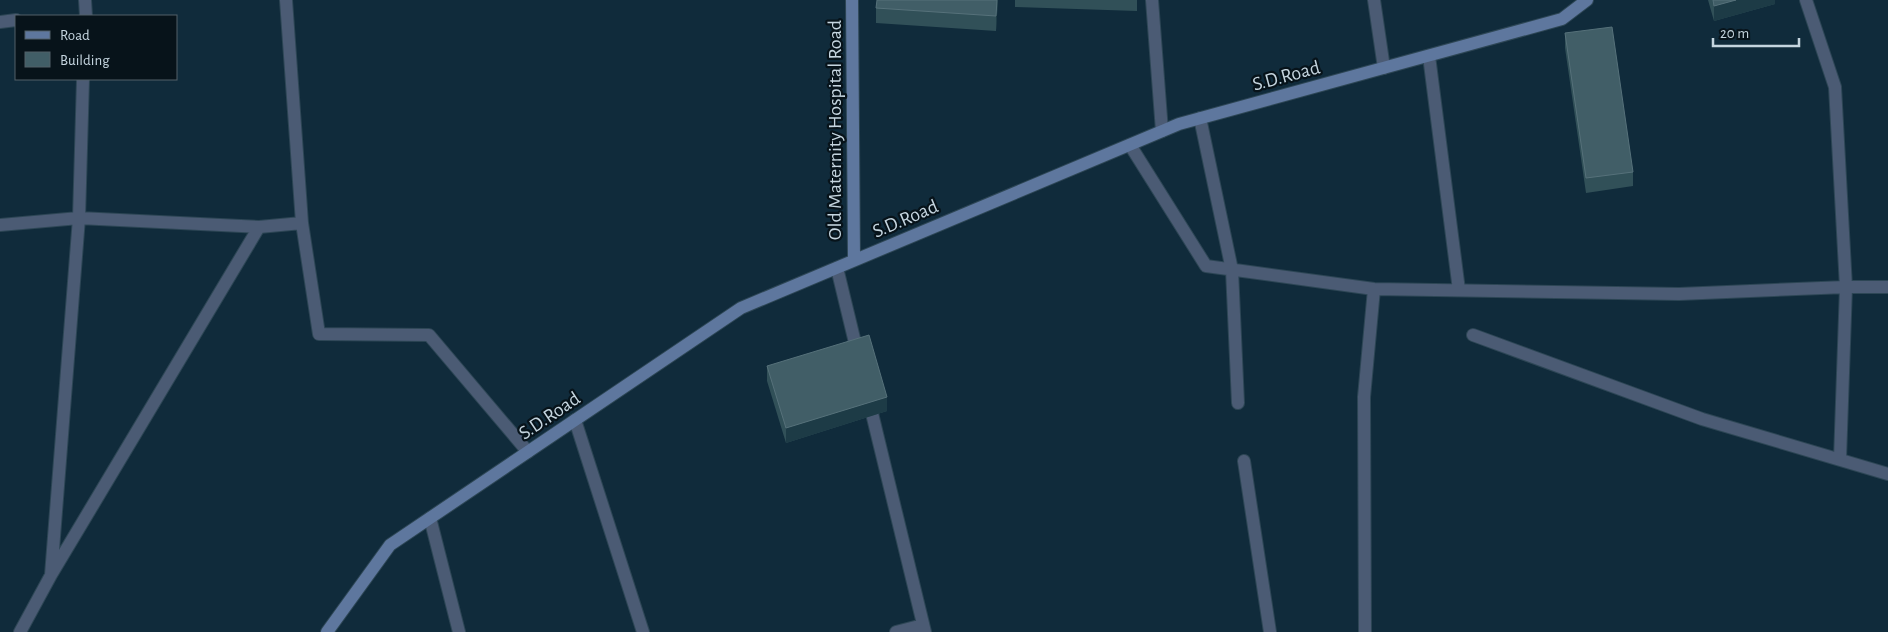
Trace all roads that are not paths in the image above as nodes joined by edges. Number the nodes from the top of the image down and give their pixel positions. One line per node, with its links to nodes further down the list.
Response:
1 (85, 0): 8 (street)
2 (286, 0): 18 (street)
3 (852, 0): 21 (street, Old Maternity Hospital Road)
4 (1152, 0): 15 (street)
5 (1374, 0): 12 (street)
6 (1587, 0): 11 (street, S.D.Road)
7 (1806, 0): 24 (street)
8 (86, 15)
9 (15, 20): 10 (street)
10 (0, 22)
11 (1428, 56): 12 (street, S.D.Road); 27 (street)
12 (1384, 68): 14 (street, S.D.Road)
13 (84, 80): 17 (street)
14 (1200, 118): 15 (street, S.D.Road); 23 (street)
15 (1162, 131): 16 (street, S.D.Road)
16 (1130, 145): 21 (street, S.D.Road); 23 (street)
17 (79, 218): 19 (street); 20 (street); 38 (street)
18 (302, 223): 20 (street); 33 (street)
19 (0, 225)
20 (259, 227): 38 (street)
21 (854, 260): 22 (street, S.D.Road)
22 (837, 268): 29 (street); 32 (street, S.D.Road)
23 (1232, 270): 26 (street); 31 (street)
24 (1846, 287): 25 (street); 27 (street); 34 (street)
25 (1888, 288)
26 (1374, 289): 27 (street); 46 (street)
27 (1459, 290)
28 (1474, 335): 34 (street)
29 (860, 364)
30 (867, 393): 39 (street)
31 (1238, 403)
32 (574, 420): 33 (street, S.D.Road); 43 (street)
33 (528, 452): 37 (street, S.D.Road)
34 (1840, 459): 36 (street)
35 (1244, 461): 45 (street)
36 (1888, 474)
37 (430, 518): 41 (street, S.D.Road); 42 (street)
38 (51, 575): 40 (street)
39 (924, 628): 44 (street)
40 (20, 632)
41 (328, 632)
42 (459, 632)
43 (643, 632)
44 (896, 632)
45 (1270, 632)
46 (1365, 632)

